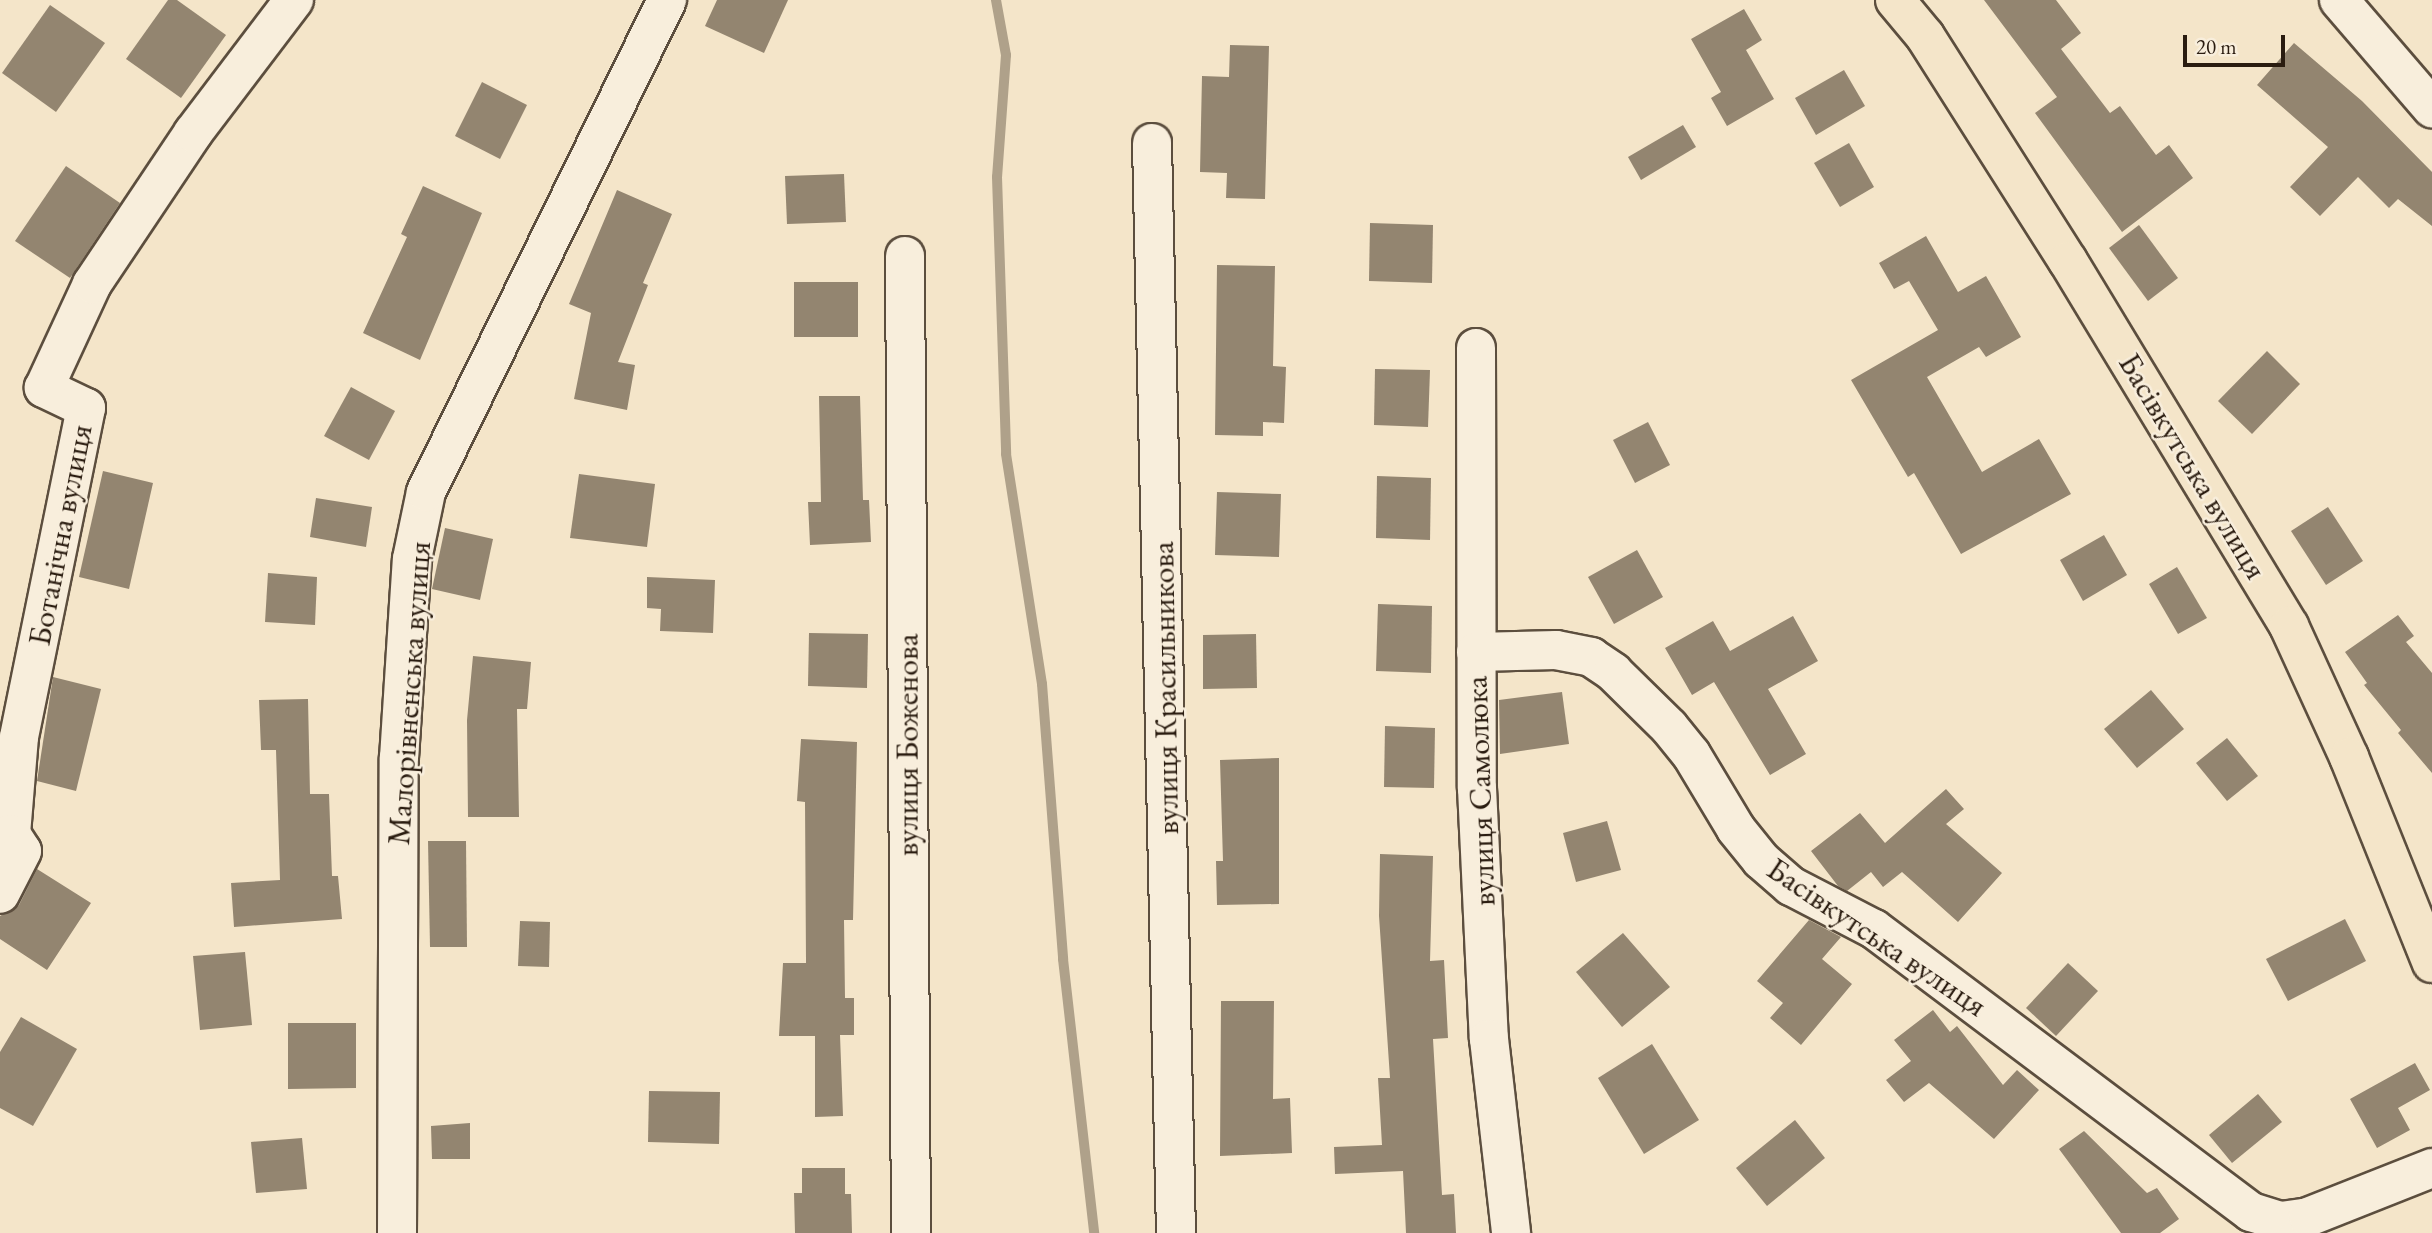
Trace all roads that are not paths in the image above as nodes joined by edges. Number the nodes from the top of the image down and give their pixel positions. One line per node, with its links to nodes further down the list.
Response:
1 (294, 0): 10 (street, Ботанічна вулиця)
2 (667, 0): 15 (street, Малорівненська вулиця)
3 (1895, 0): 12 (main road, Басівкутська вулиця)
4 (2339, 0): 5 (street)
5 (2432, 108)
6 (1152, 143): 17 (street, вулиця Красильникова)
7 (905, 256): 16 (street, вулиця Боженова)
8 (1476, 348): 9 (street, вулиця Самолюка)
9 (1476, 652): 14 (street, Басівкутська вулиця); 18 (street, вулиця Самолюка)
10 (6, 836): 11 (street, Ботанічна вулиця)
11 (0, 894)
12 (2432, 963)
13 (2432, 1168): 14 (street, Басівкутська вулиця)
14 (2301, 1225)
15 (397, 1233)
16 (911, 1233)
17 (1176, 1233)
18 (1511, 1233)

